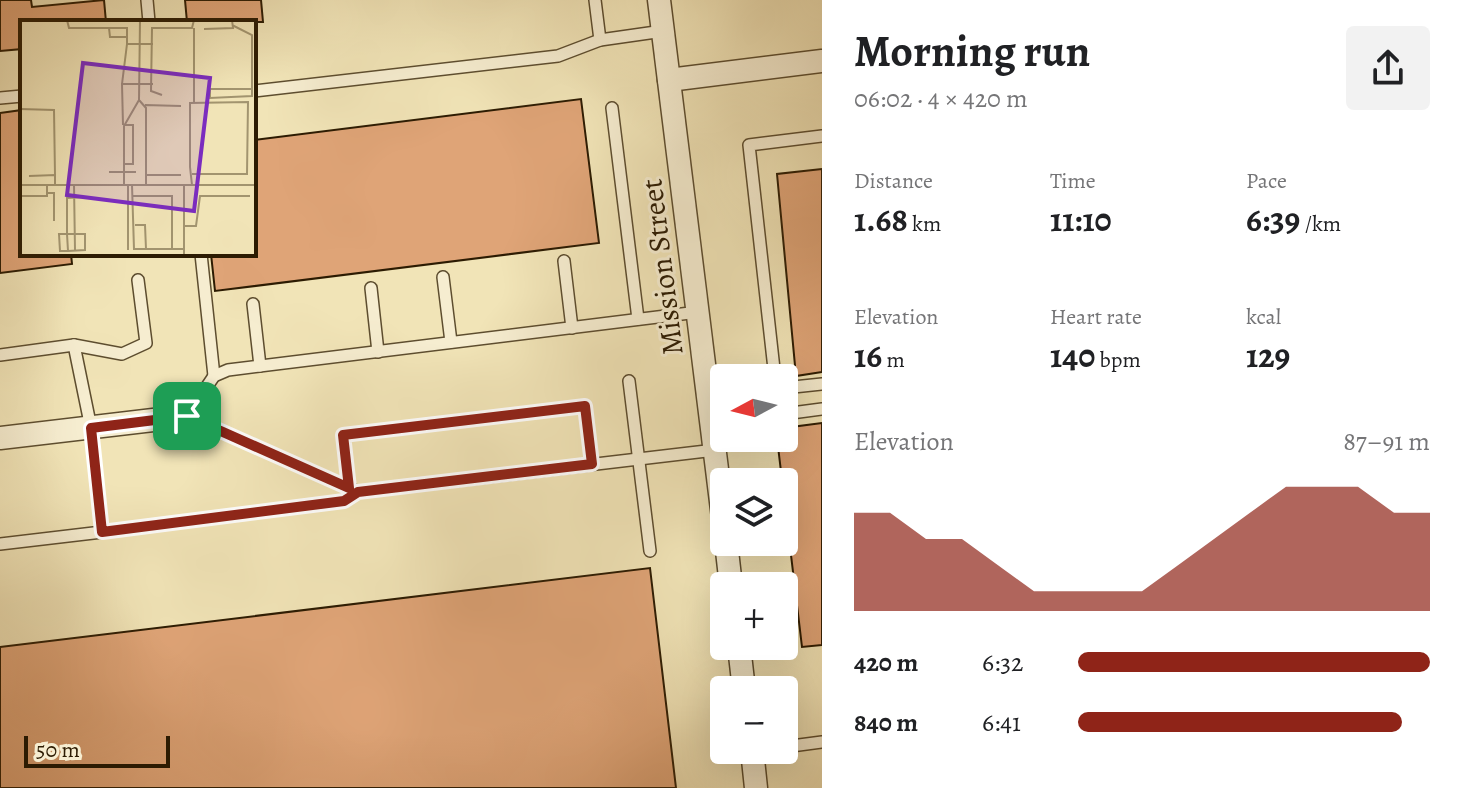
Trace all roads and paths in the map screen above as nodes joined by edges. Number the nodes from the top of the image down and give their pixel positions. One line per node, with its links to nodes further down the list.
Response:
1 (147, 0): 4 (lane)
2 (595, 0): 6 (lane)
3 (659, 0): 5 (street, Mission Street)
4 (149, 20)
5 (663, 31): 6 (lane); 8 (street, Mission Street)
6 (600, 40): 9 (lane)
7 (822, 61): 8 (street)
8 (669, 80): 20 (street, Mission Street)
9 (256, 91)
10 (20, 96): 11 (lane)
11 (0, 98)
12 (612, 108): 21 (lane)
13 (822, 136): 27 (lane)
14 (201, 256): 30 (lane)
15 (564, 261): 22 (lane)
16 (443, 277): 23 (lane)
17 (138, 280): 24 (lane)
18 (371, 288): 25 (lane)
19 (253, 304): 28 (lane)
20 (698, 312): 21 (lane); 29 (street, Mission Street)
21 (638, 319): 22 (lane)
22 (572, 328): 23 (lane)
23 (451, 342): 25 (lane)
24 (74, 345): 26 (lane); 37 (lane)
25 (378, 352): 28 (lane)
26 (0, 355)
27 (773, 364)
28 (260, 366): 30 (lane)
29 (710, 368)
30 (214, 376): 36 (lane)
31 (629, 381): 40 (lane)
32 (822, 384): 33 (lane)
33 (798, 387)
34 (822, 409): 35 (lane)
35 (798, 413)
36 (187, 416): 37 (street); 42 (lane)
37 (91, 428): 38 (street); 43 (lane)
38 (0, 438)
39 (710, 451): 40 (lane)
40 (639, 459): 41 (lane); 45 (lane)
41 (592, 464): 42 (lane); 42 (lane)
42 (354, 490): 43 (lane)
43 (102, 532): 44 (lane)
44 (0, 544)
45 (650, 551)
46 (822, 742): 47 (lane)
47 (798, 745)
48 (753, 764): 49 (street)
49 (756, 788)

